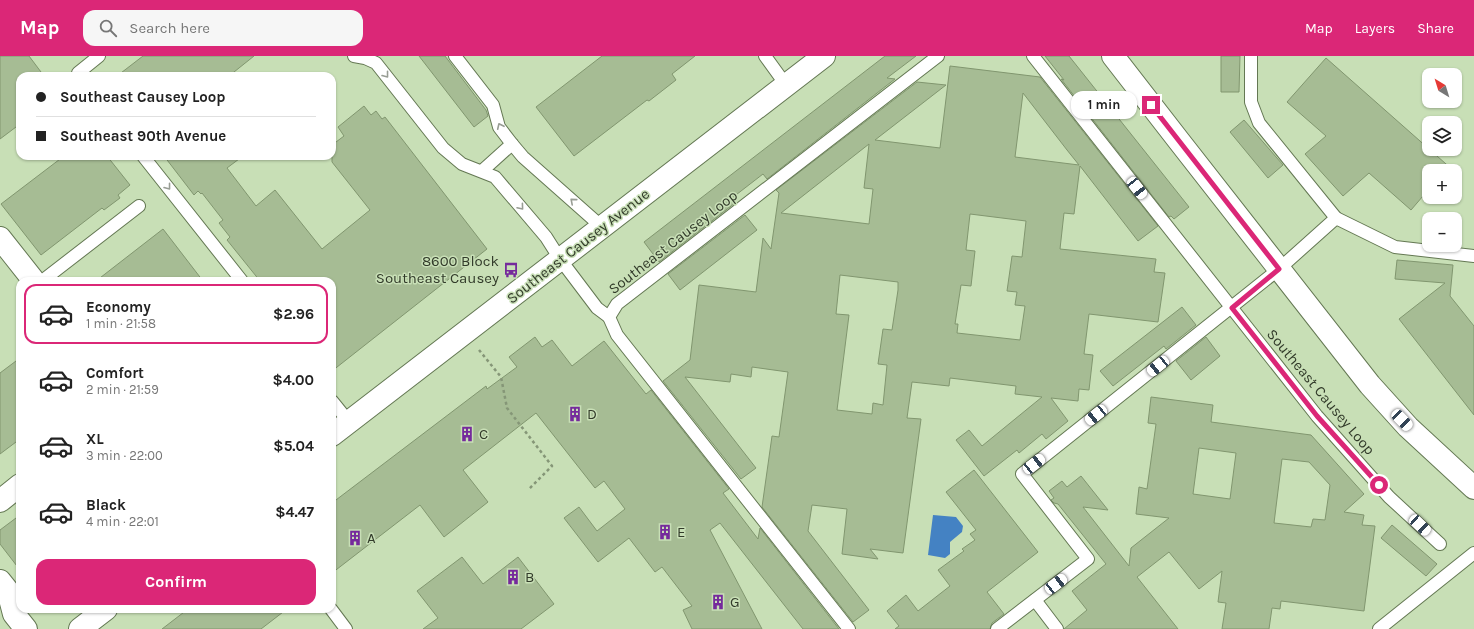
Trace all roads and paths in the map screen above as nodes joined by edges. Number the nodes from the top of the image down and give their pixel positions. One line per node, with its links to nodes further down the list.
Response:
1 (99, 56): 10 (lane)
2 (354, 56): 14 (lane, one-way to 14)
3 (455, 56): 12 (lane, one-way to 3)
4 (766, 56): 11 (lane)
5 (824, 56): 11 (street, Southeast Causey Avenue)
6 (938, 56): 26 (lane, Southeast Causey Loop)
7 (1033, 56): 25 (lane, Southeast Causey Loop)
8 (1113, 56): 21 (street)
9 (1250, 56): 16 (lane)
10 (79, 72)
11 (786, 85): 17 (street, Southeast Causey Avenue)
12 (512, 144): 14 (lane); 17 (lane, one-way to 12)
13 (146, 160): 24 (lane, one-way to 24)
14 (482, 171): 20 (lane, one-way to 20)
15 (139, 206): 23 (lane)
16 (1336, 218): 19 (lane); 21 (lane)
17 (602, 227): 20 (street, Southeast Causey Avenue)
18 (0, 238): 22 (street)
19 (1474, 256)
20 (560, 260): 26 (lane); 27 (street, Southeast Causey Avenue)
21 (1279, 269): 25 (lane); 31 (street)
22 (31, 277)
23 (47, 277)
24 (239, 277)
25 (1232, 308): 34 (lane, Southeast Causey Loop); 37 (lane)
26 (609, 317): 43 (lane, Southeast Causey Loop)
27 (465, 333): 29 (street, Southeast Causey Avenue); 32 (path)
28 (336, 415): 29 (lane)
29 (340, 429)
30 (16, 488): 33 (street)
31 (1474, 488)
32 (528, 490)
33 (0, 500)
34 (1440, 544)
35 (1474, 553): 46 (lane)
36 (0, 581): 40 (street)
37 (1035, 600): 44 (lane); 45 (lane)
38 (101, 613): 41 (street)
39 (334, 613): 42 (lane)
40 (13, 617)
41 (80, 629)
42 (346, 629)
43 (849, 629)
44 (997, 629)
45 (1057, 629)
46 (1379, 629)

